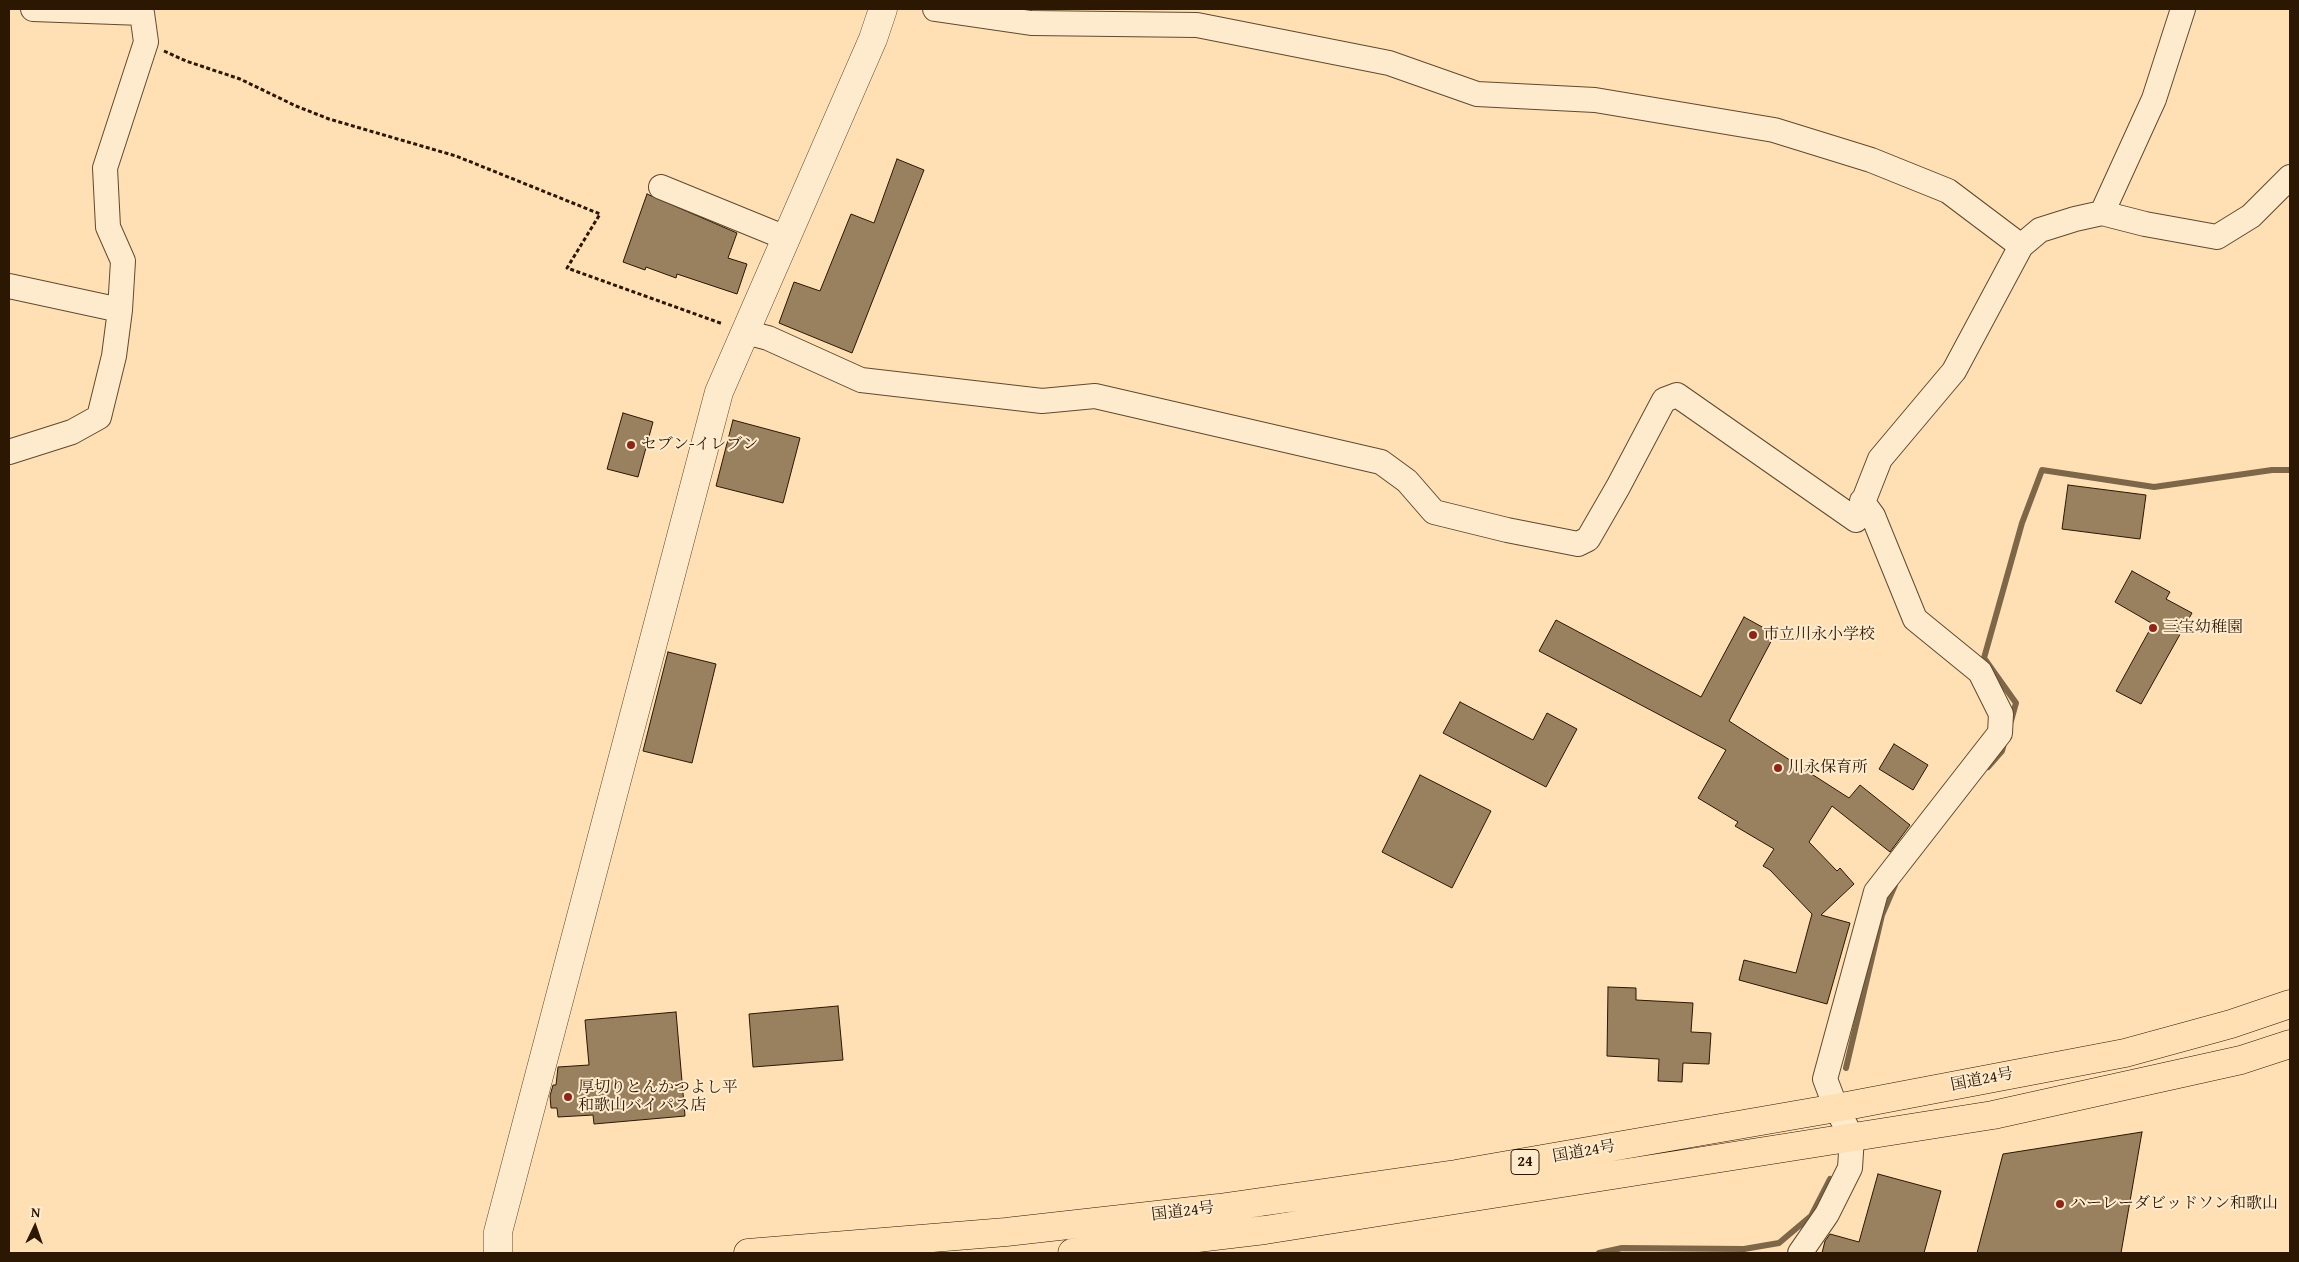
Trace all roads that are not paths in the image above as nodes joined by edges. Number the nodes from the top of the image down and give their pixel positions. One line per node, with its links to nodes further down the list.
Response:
1 (33, 9): 11 (street)
2 (883, 9): 8 (street)
3 (935, 9): 9 (street)
4 (2183, 9): 7 (street)
5 (2290, 177): 7 (street)
6 (661, 187): 8 (street)
7 (2102, 213): 9 (street)
8 (786, 238): 12 (street)
9 (2021, 246): 14 (street)
10 (9, 286): 11 (street)
11 (120, 310): 13 (street)
12 (745, 332): 14 (street); 19 (street)
13 (9, 452)
14 (1862, 502): 17 (street)
15 (2290, 1004): 17 (highway, 国道24号 / 24)
16 (2290, 1044): 18 (highway, 国道24号 / 24)
17 (1836, 1108): 18 (street); 20 (highway, 国道24号 / 24)
18 (1852, 1137): 21 (highway, 国道24号 / 24); 22 (street)
19 (498, 1253)
20 (748, 1253)
21 (1072, 1253)
22 (1800, 1253)

